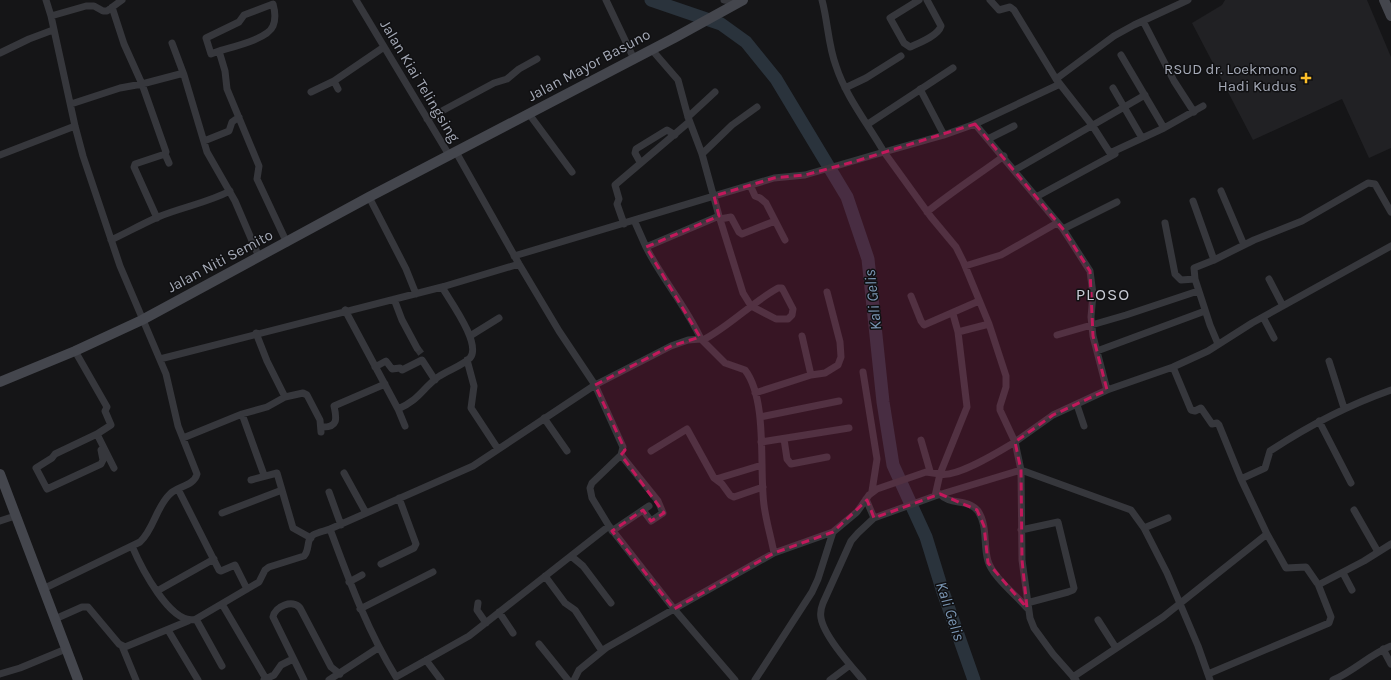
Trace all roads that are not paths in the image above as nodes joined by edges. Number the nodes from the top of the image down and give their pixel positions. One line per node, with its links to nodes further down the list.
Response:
1 (46, 0): 14 (street)
2 (122, 0): 13 (street)
3 (356, 0): 19 (street, Jalan Kiai Telingsing)
4 (606, 0): 26 (street)
5 (724, 0): 12 (street)
6 (822, 0): 32 (street)
7 (919, 0): 8 (street)
8 (927, 0)
9 (990, 0): 30 (street)
10 (1188, 0): 16 (street)
11 (1384, 0): 15 (main road)
12 (739, 2): 20 (main road, Jalan Mayor Basuno)
13 (112, 7): 14 (street); 31 (street)
14 (51, 16): 17 (street)
15 (1391, 16)
16 (1143, 21): 30 (street); 43 (street)
17 (53, 30): 21 (street); 39 (street)
18 (172, 43): 28 (street)
19 (384, 47): 29 (street); 46 (street, Jalan Kiai Telingsing)
20 (652, 50): 26 (main road, Jalan Mayor Basuno); 47 (street)
21 (0, 53)
22 (212, 53): 22 (street); 45 (street)
23 (1121, 55): 38 (street)
24 (901, 56): 32 (street)
25 (538, 59): 46 (street)
26 (634, 59): 44 (main road, Jalan Mayor Basuno)
27 (953, 68): 35 (street)
28 (184, 75): 31 (street); 58 (street)
29 (333, 79): 34 (street); 36 (street)
30 (1058, 82): 49 (street); 50 (street)
31 (142, 84): 39 (street); 60 (street)
32 (845, 88): 48 (street)
33 (1113, 88): 40 (street)
34 (338, 89)
35 (920, 89): 48 (street); 55 (street)
36 (311, 92)
37 (715, 92): 47 (street)
38 (1145, 95): 40 (street); 53 (street)
39 (71, 104): 51 (street)
40 (1124, 106): 50 (street); 56 (street)
41 (1203, 106): 43 (street)
42 (757, 107): 62 (street)
43 (1194, 112): 53 (street)
44 (528, 114): 61 (main road, Jalan Mayor Basuno); 68 (street)
45 (239, 117): 58 (street); 89 (street)
46 (427, 119): 61 (street, Jalan Kiai Telingsing)
47 (688, 120): 54 (street); 62 (street)
48 (868, 124): 59 (street)
49 (975, 124): 55 (street); 57 (street)
50 (1092, 125): 56 (street); 67 (street)
51 (75, 126): 63 (street); 87 (street)
52 (1014, 126): 57 (street)
53 (1165, 129): 56 (street); 74 (street)
54 (675, 135): 65 (street); 65 (street)
55 (944, 136): 59 (street)
56 (1142, 138)
57 (988, 139): 64 (street)
58 (204, 141): 70 (street)
59 (884, 152): 69 (street); 77 (street)
60 (165, 154): 66 (street); 79 (street)
61 (452, 154): 73 (main road, Jalan Niti Semito); 93 (street, Jalan Kiai Telingsing)
62 (702, 154): 72 (street)
63 (0, 155)
64 (1004, 156): 67 (street); 77 (street)
65 (640, 162): 85 (street)
66 (169, 163)
67 (1015, 170): 74 (street)
68 (572, 172)
69 (750, 186): 72 (street); 82 (street)
70 (230, 191): 79 (street); 94 (street)
71 (1221, 191): 90 (street)
72 (714, 196): 80 (street); 81 (street)
73 (369, 197): 89 (main road, Jalan Niti Semito); 103 (street)
74 (1036, 197): 83 (street)
75 (1117, 202): 86 (street)
76 (1193, 202): 95 (street)
77 (927, 212): 97 (street)
78 (1391, 212): 90 (street)
79 (157, 218): 87 (street)
80 (720, 218): 82 (street); 92 (street); 107 (street)
81 (634, 220): 85 (street); 92 (street)
82 (775, 221): 88 (street)
83 (1057, 223): 86 (street); 97 (street)
84 (1164, 223): 98 (street)
85 (624, 224): 93 (street)
86 (1063, 229): 116 (street)
87 (110, 240): 114 (street)
88 (785, 240)
89 (287, 242): 94 (main road, Jalan Niti Semito)
90 (1244, 246): 95 (street)
91 (1391, 246): 108 (street)
92 (646, 247): 123 (street)
93 (514, 256): 96 (street, Jalan Kiai Telingsing)
94 (259, 257): 114 (main road, Jalan Niti Semito)
95 (1214, 260): 98 (street)
96 (518, 264): 100 (street); 138 (street, Jalan Kiai Telingsing)
97 (965, 266): 106 (street)
98 (1195, 279): 101 (street)
99 (1269, 279): 108 (street)
100 (442, 287): 103 (street); 120 (street)
101 (1198, 291): 110 (street); 116 (street)
102 (827, 292): 134 (street)
103 (416, 294): 105 (street)
104 (911, 296): 111 (street)
105 (394, 299): 109 (street); 125 (street)
106 (979, 301): 111 (street); 115 (street)
107 (751, 306): 107 (street); 123 (street)
108 (1283, 306): 112 (street)
109 (345, 310): 118 (street); 131 (street)
110 (1205, 311): 124 (street); 127 (street)
111 (953, 314): 117 (street)
112 (1263, 317): 122 (street); 124 (street)
113 (499, 318): 120 (street)
114 (142, 320): 126 (main road, Jalan Niti Semito); 128 (street)
115 (989, 324): 117 (street); 159 (street)
116 (1092, 325): 119 (street); 127 (street)
117 (958, 332): 172 (street)
118 (256, 333): 128 (street); 142 (street)
119 (1057, 335)
120 (470, 336): 129 (street)
121 (802, 336): 134 (street)
122 (1274, 338)
123 (702, 339): 138 (street); 141 (street)
124 (1218, 344): 132 (street)
125 (417, 348)
126 (75, 351): 136 (main road, Jalan Niti Semito); 154 (street)
127 (1097, 351): 139 (street)
128 (160, 358): 155 (street)
129 (467, 360): 135 (street); 161 (street)
130 (1329, 361): 145 (street)
131 (375, 367): 135 (street); 137 (street)
132 (1173, 367): 139 (street); 175 (street)
133 (863, 372): 181 (street)
134 (812, 375): 141 (street)
135 (435, 380): 146 (street)
136 (0, 382)
137 (385, 384): 142 (street); 146 (street)
138 (595, 384): 149 (street); 164 (street, Jalan Kiai Telingsing)
139 (1107, 390): 144 (street)
140 (1391, 390): 145 (street)
141 (755, 393): 148 (street)
142 (285, 397): 147 (street)
143 (839, 401): 148 (street)
144 (1077, 405): 152 (street); 159 (street)
145 (1344, 408): 150 (street)
146 (398, 409): 151 (street)
147 (242, 414): 155 (street); 173 (street)
148 (760, 417): 158 (street)
149 (544, 418): 161 (street); 162 (street)
150 (1319, 421): 175 (street); 177 (street)
151 (405, 426)
152 (1084, 426)
153 (848, 428): 156 (street)
154 (98, 434): 160 (street); 160 (street)
155 (183, 438): 179 (street)
156 (784, 439): 158 (street); 165 (street)
157 (921, 440): 169 (street)
158 (761, 442): 166 (street)
159 (1015, 442): 168 (street); 172 (street)
160 (104, 448): 167 (street)
161 (498, 449): 184 (street)
162 (568, 451)
163 (650, 451): 174 (street)
164 (621, 455): 187 (street); 198 (street)
165 (827, 457)
166 (762, 466): 174 (street); 178 (street)
167 (114, 468)
168 (1021, 470): 183 (street); 196 (street); 199 (street)
169 (930, 472): 172 (street); 181 (street)
170 (344, 473): 190 (street)
171 (0, 474): 191 (main road)
172 (940, 474): 183 (street)
173 (264, 475): 176 (street); 180 (street)
174 (716, 479): 178 (street)
175 (1241, 479): 201 (street)
176 (251, 480)
177 (1351, 483)
178 (763, 487): 206 (street)
179 (178, 489): 204 (street); 208 (street)
180 (282, 490): 189 (street); 202 (street)
181 (875, 490): 185 (street)
182 (329, 492): 195 (street)
183 (936, 495): 192 (street); 224 (street)
184 (399, 498): 190 (street); 209 (street)
185 (866, 499): 192 (street); 200 (street)
186 (649, 506): 187 (street)
187 (643, 510): 198 (street)
188 (1354, 510): 205 (street)
189 (222, 513)
190 (366, 513): 195 (street)
191 (15, 516): 194 (street); 216 (main road)
192 (874, 518): 246 (street)
193 (1168, 518): 196 (street)
194 (0, 521)
195 (341, 525): 197 (street)
196 (1147, 526): 222 (street)
197 (330, 529): 202 (street); 214 (street)
198 (610, 529): 207 (street); 225 (street)
199 (1021, 530): 224 (street); 224 (street)
200 (833, 532): 206 (street); 262 (street)
201 (1267, 534): 215 (street); 222 (street)
202 (310, 538): 217 (street)
203 (1391, 544): 205 (street)
204 (132, 546): 216 (street); 219 (street)
205 (1378, 552): 211 (street)
206 (774, 553): 225 (street)
207 (571, 556): 213 (street); 221 (street)
208 (214, 559): 217 (street); 219 (street)
209 (381, 564)
210 (433, 572): 226 (street)
211 (1343, 573): 215 (street); 218 (street)
212 (362, 575): 214 (street)
213 (545, 576): 227 (street); 242 (street)
214 (349, 582): 226 (street)
215 (1318, 584): 250 (street)
216 (45, 588): 228 (main road)
217 (247, 589): 223 (street)
218 (1352, 590)
219 (157, 591): 231 (street)
220 (478, 603): 232 (street)
221 (611, 603)
222 (1180, 603): 239 (street); 250 (street)
223 (222, 604): 229 (street); 256 (street)
224 (1027, 605): 252 (street)
225 (674, 608): 242 (street); 261 (street)
226 (360, 609): 238 (street)
227 (499, 612): 232 (street); 234 (street)
228 (55, 619): 236 (street); 240 (main road)
229 (196, 619): 231 (street); 247 (street)
230 (1098, 620): 239 (street)
231 (188, 621): 233 (street)
232 (486, 623): 244 (street)
233 (168, 630): 236 (street); 255 (street)
234 (513, 633)
235 (539, 644): 260 (street)
236 (122, 646): 254 (street)
237 (1391, 646): 241 (street)
238 (378, 648): 249 (street); 251 (street)
239 (1116, 648): 252 (street)
240 (66, 649): 248 (street); 253 (main road)
241 (1383, 650): 245 (street); 265 (street)
242 (602, 651): 260 (street)
243 (293, 659): 249 (street); 256 (street); 257 (street)
244 (426, 660): 251 (street); 259 (street)
245 (1391, 664)
246 (850, 665): 263 (street); 264 (street)
247 (222, 666)
248 (0, 674)
249 (340, 674): 258 (street)
250 (1209, 677)
251 (394, 678)
252 (1074, 678)
253 (78, 680)
254 (136, 680)
255 (198, 680)
256 (265, 680)
257 (304, 680)
258 (329, 680)
259 (442, 680)
260 (571, 680)
261 (735, 680)
262 (755, 680)
263 (830, 680)
264 (863, 680)
265 (1333, 680)

